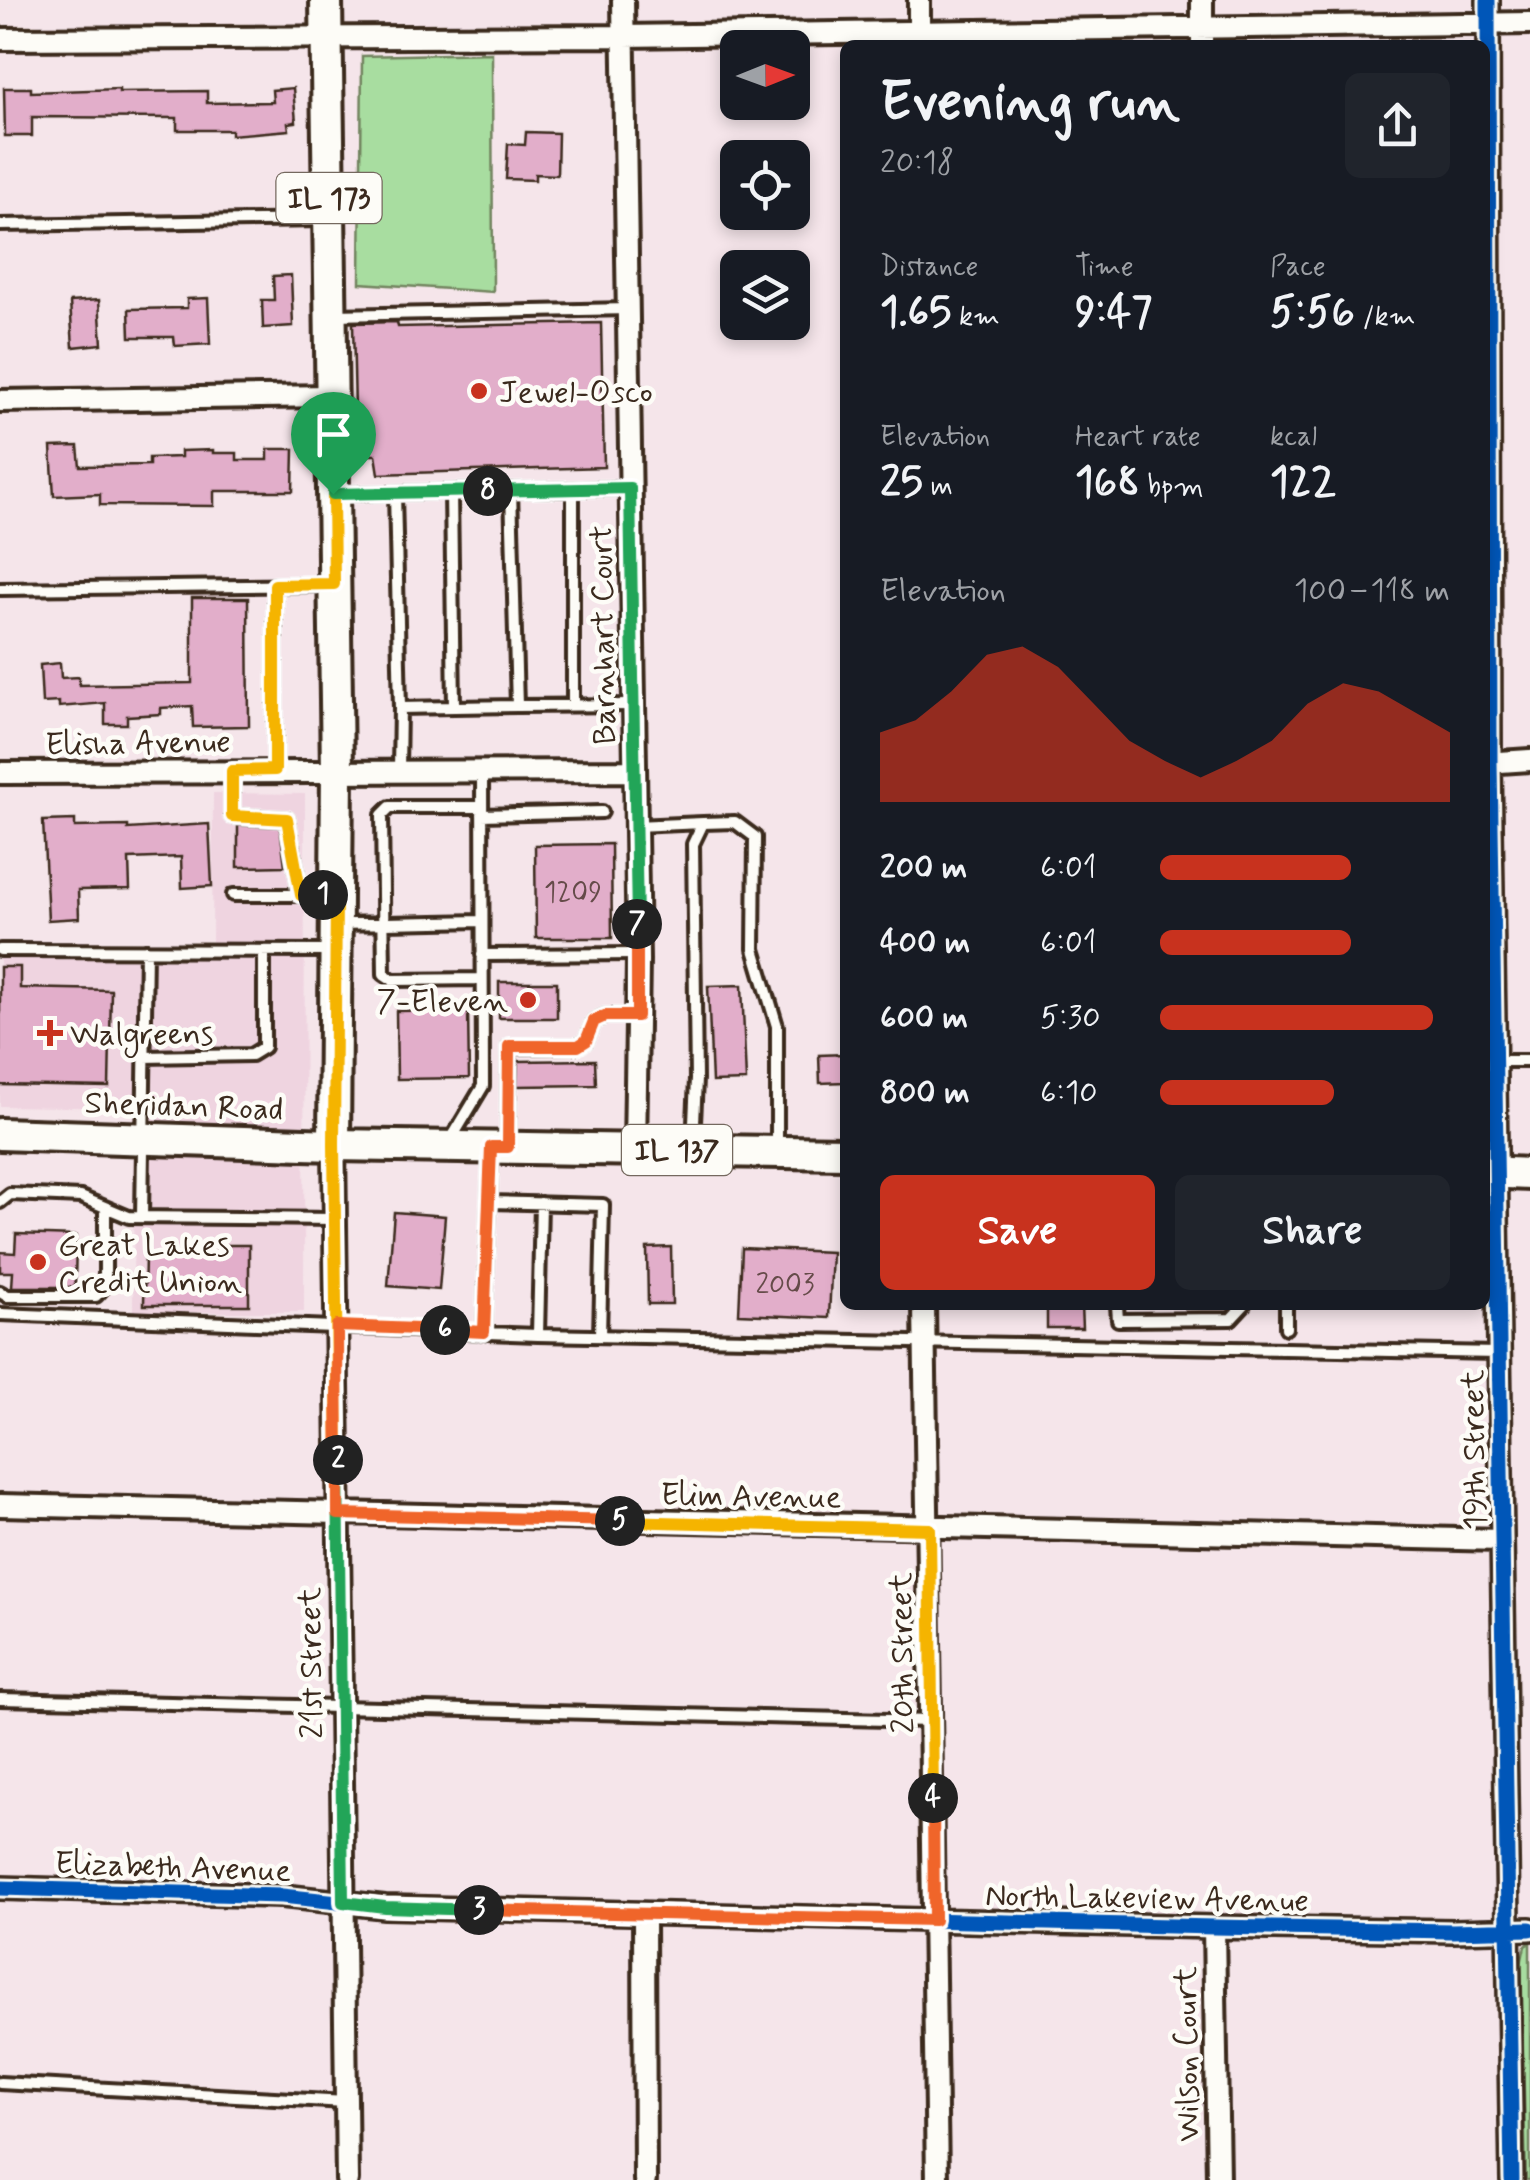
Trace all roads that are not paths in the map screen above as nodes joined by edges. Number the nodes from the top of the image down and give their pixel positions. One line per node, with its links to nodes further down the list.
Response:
1 (326, 0): 8 (main road, IL 173)
2 (623, 0): 9 (street, Barnhart Court)
3 (919, 0): 11 (street)
4 (1202, 0): 10 (street)
5 (1488, 0): 7 (street, 19th Street)
6 (1530, 23): 7 (street)
7 (1488, 24): 10 (street); 13 (street, 19th Street)
8 (327, 36): 9 (street); 12 (street); 14 (main road, IL 173)
9 (624, 36): 11 (street); 16 (street, Barnhart Court)
10 (1202, 36): 11 (street)
11 (920, 38)
12 (0, 39)
13 (1488, 40)
14 (329, 220): 15 (lane); 17 (main road, IL 173)
15 (0, 226)
16 (628, 309): 17 (lane); 20 (street, Barnhart Court)
17 (330, 315): 18 (main road, IL 173)
18 (332, 396): 19 (street); 25 (main road, IL 173)
19 (0, 401)
20 (630, 488): 21 (lane); 30 (street, Barnhart Court)
21 (573, 489): 22 (lane); 29 (lane)
22 (511, 490): 23 (lane); 31 (lane)
23 (450, 492): 24 (lane); 32 (lane)
24 (395, 493): 25 (lane); 33 (lane)
25 (333, 494): 26 (main road, IL 173)
26 (334, 584): 27 (lane); 37 (main road, IL 173)
27 (275, 585): 28 (lane); 36 (lane)
28 (0, 589)
29 (573, 705): 30 (lane); 31 (lane)
30 (633, 705): 41 (street, Barnhart Court)
31 (517, 706): 32 (lane)
32 (454, 707): 33 (lane)
33 (400, 708): 38 (lane)
34 (1530, 760): 35 (street)
35 (1490, 763)
36 (275, 770): 37 (street, Elisha Avenue); 40 (street, Elisha Avenue)
37 (336, 770): 38 (street, Elisha Avenue); 51 (main road, IL 173)
38 (398, 770): 39 (street, Elisha Avenue)
39 (482, 770): 41 (street, Elisha Avenue); 43 (lane)
40 (232, 771): 42 (street, Elisha Avenue); 49 (lane)
41 (634, 771): 46 (street, Barnhart Court)
42 (0, 773)
43 (482, 811): 44 (lane); 50 (lane); 52 (lane)
44 (602, 812)
45 (703, 824): 46 (lane); 69 (lane); 70 (lane)
46 (635, 826): 56 (street, Barnhart Court)
47 (1490, 862): 61 (street, 19th Street)
48 (233, 895): 49 (lane)
49 (301, 895): 51 (lane)
50 (482, 921): 52 (lane); 57 (lane)
51 (335, 923): 52 (lane); 55 (lane); 65 (main road, IL 173)
52 (383, 923): 58 (lane)
53 (0, 950): 54 (lane)
54 (146, 950): 55 (lane); 60 (lane)
55 (264, 951): 60 (lane)
56 (638, 954): 57 (lane); 59 (street, Barnhart Court)
57 (482, 956): 58 (lane)
58 (482, 979): 66 (lane)
59 (637, 1016): 67 (lane); 68 (street, Barnhart Court)
60 (144, 1056): 64 (lane)
61 (1494, 1061): 62 (lane); 72 (street, 19th Street)
62 (1530, 1061)
63 (0, 1134): 64 (main road, Sheridan Road / IL 137)
64 (142, 1138): 65 (main road, Sheridan Road / IL 137); 78 (lane)
65 (334, 1145): 66 (main road, Sheridan Road / IL 137); 79 (street, 21st Street)
66 (447, 1146): 67 (main road, Sheridan Road / IL 137)
67 (500, 1147): 68 (main road, Sheridan Road / IL 137); 75 (lane)
68 (635, 1149): 69 (main road, Sheridan Road / IL 137)
69 (692, 1150): 70 (main road, Sheridan Road / IL 137)
70 (777, 1151): 71 (main road, Sheridan Road / IL 137)
71 (840, 1152)
72 (1490, 1172): 73 (main road); 92 (street, 19th Street)
73 (1530, 1174)
74 (0, 1202): 77 (lane)
75 (489, 1202): 76 (lane); 88 (lane)
76 (541, 1204): 89 (lane); 90 (lane)
77 (105, 1208): 78 (lane); 80 (lane)
78 (142, 1217): 79 (lane)
79 (335, 1220): 86 (street, 21st Street)
80 (0, 1292)
81 (924, 1310): 91 (street, 20th Street)
82 (1117, 1310): 83 (lane)
83 (1239, 1310)
84 (1286, 1310): 87 (lane)
85 (0, 1314): 86 (lane)
86 (337, 1326): 88 (lane); 94 (street, 21st Street)
87 (1286, 1328)
88 (484, 1332): 89 (lane)
89 (538, 1335): 90 (lane)
90 (600, 1336): 91 (lane)
91 (925, 1342): 92 (lane); 95 (street, 20th Street)
92 (1499, 1352): 96 (street, 19th Street)
93 (0, 1505): 94 (street, Elim Avenue)
94 (338, 1514): 95 (street, Elim Avenue); 98 (street, 21st Street)
95 (930, 1529): 96 (street, Elim Avenue); 99 (street, 20th Street)
96 (1502, 1540): 106 (street, 19th Street)
97 (0, 1699): 98 (lane)
98 (341, 1708): 99 (lane); 101 (street, 21st Street)
99 (932, 1721): 103 (street, 20th Street)
100 (0, 1888): 101 (street, Elizabeth Avenue)
101 (343, 1902): 102 (street, North Lakeview Avenue); 108 (street, 21st Street)
102 (644, 1914): 103 (street, North Lakeview Avenue); 110 (street)
103 (934, 1920): 104 (street, North Lakeview Avenue); 111 (street, 20th Street)
104 (1214, 1927): 106 (street, North Lakeview Avenue); 112 (street, Wilson Court)
105 (1530, 1929): 106 (street, North Lakeview Avenue)
106 (1507, 1930): 113 (street, 19th Street)
107 (0, 2084): 108 (lane)
108 (346, 2102): 109 (street, 21st Street)
109 (346, 2180)
110 (646, 2180)
111 (938, 2180)
112 (1218, 2180)
113 (1512, 2180)

